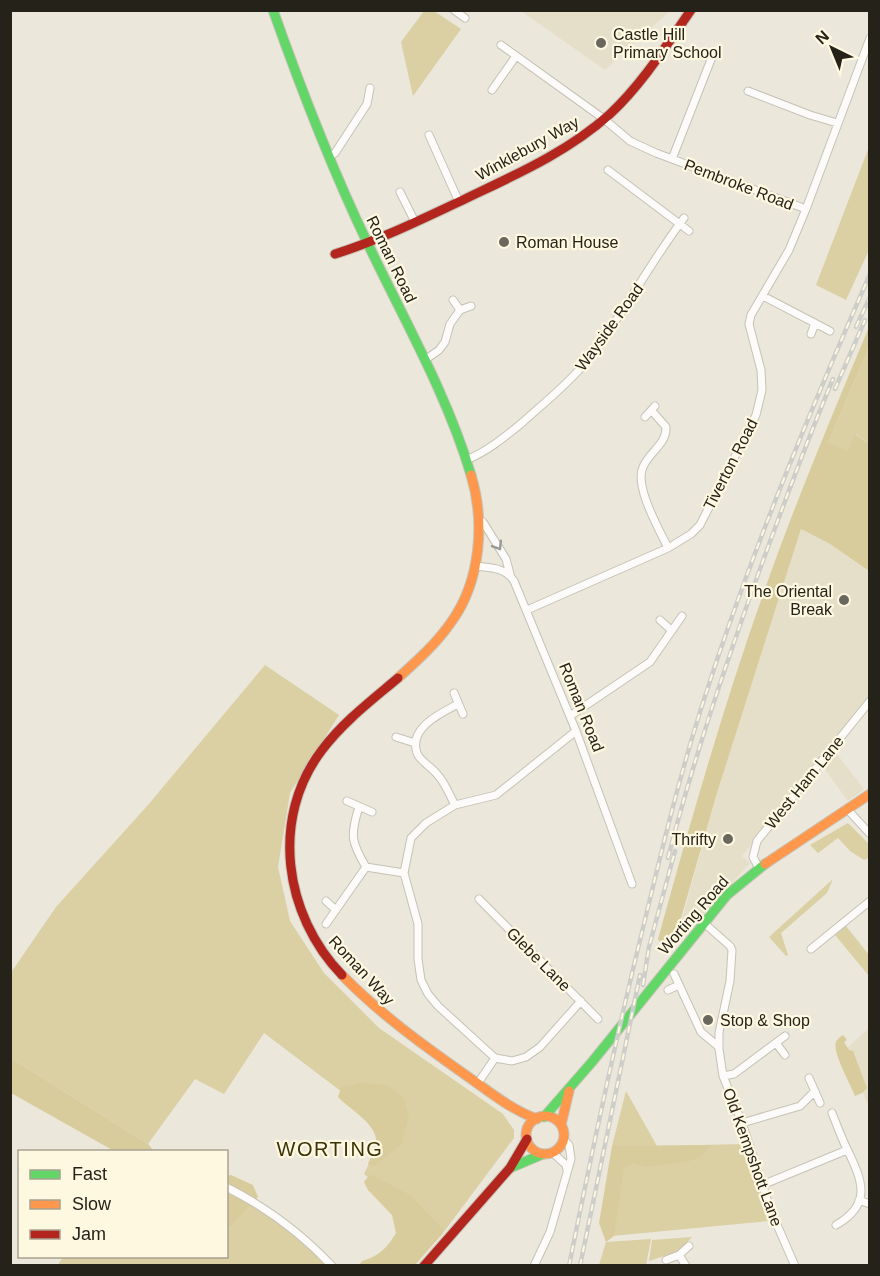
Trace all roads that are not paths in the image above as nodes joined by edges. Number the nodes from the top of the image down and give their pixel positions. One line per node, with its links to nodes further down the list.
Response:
1 (273, 10): 15 (street, Roman Road)
2 (454, 10): 4 (street)
3 (691, 10): 12 (street, Winklebury Way)
4 (464, 15)
5 (870, 38): 13 (street, Tiverton Road)
6 (501, 45): 7 (street, Pembroke Road)
7 (516, 56): 10 (street); 12 (street, Pembroke Road)
8 (712, 57): 16 (street, Pembroke Road)
9 (370, 88): 15 (street)
10 (492, 90)
11 (748, 91): 13 (street)
12 (604, 119): 16 (street, Pembroke Road); 19 (street, Winklebury Way)
13 (837, 123): 20 (street, Tiverton Road)
14 (429, 135): 19 (street)
15 (329, 157): 24 (street, Roman Road)
16 (672, 159): 20 (street, Pembroke Road)
17 (608, 170): 21 (street)
18 (400, 192): 22 (street)
19 (459, 202): 22 (street, Winklebury Way)
20 (806, 209): 26 (street, Tiverton Road)
21 (682, 221): 23 (street); 35 (street, Wayside Road)
22 (415, 222): 24 (street, Winklebury Way)
23 (689, 231)
24 (368, 245): 25 (street, Winklebury Way); 33 (street, Roman Road)
25 (335, 254)
26 (763, 296): 30 (street); 37 (street, Tiverton Road)
27 (453, 300): 29 (street)
28 (471, 306): 29 (street)
29 (460, 310): 33 (street)
30 (815, 323): 31 (street); 32 (street)
31 (830, 331)
32 (811, 334)
33 (425, 360): 35 (street, Roman Road)
34 (645, 417): 37 (street)
35 (466, 459): 36 (street, Roman Road)
36 (479, 521): 38 (street, Roman Road); 39 (street, Roman Road, one-way to 39)
37 (668, 548): 40 (street, Tiverton Road)
38 (475, 566): 39 (street); 84 (street, Roman Way)
39 (510, 575): 40 (street, Roman Road)
40 (526, 610): 48 (street, Roman Road)
41 (682, 616): 43 (street)
42 (660, 620): 43 (street)
43 (671, 630): 48 (street)
44 (454, 693): 46 (street)
45 (870, 702): 62 (street, West Ham Lane)
46 (458, 704): 47 (street); 51 (street)
47 (463, 714)
48 (570, 716): 49 (street, Roman Road)
49 (576, 731): 54 (street); 60 (street, Roman Road)
50 (396, 737): 51 (street)
51 (415, 743): 54 (street)
52 (870, 794): 56 (street, Worting Road)
53 (347, 801): 55 (street)
54 (454, 806): 63 (street)
55 (359, 807): 57 (street); 61 (street)
56 (848, 810): 58 (street); 62 (street, Worting Road)
57 (372, 812)
58 (870, 834)
59 (631, 850): 60 (street)
60 (622, 853): 64 (street, Roman Road)
61 (366, 867): 63 (street); 68 (street)
62 (759, 868): 69 (street, Worting Road)
63 (404, 873): 81 (street)
64 (632, 884)
65 (479, 899): 75 (street, Glebe Lane)
66 (326, 901): 68 (street)
67 (870, 901): 71 (street)
68 (336, 910): 70 (street)
69 (704, 923): 79 (street, Old Kempshott Lane); 85 (street, Worting Road)
70 (326, 924)
71 (811, 949)
72 (674, 974): 73 (street)
73 (679, 985): 74 (street); 79 (street)
74 (668, 990)
75 (581, 1001): 76 (street, Glebe Lane); 81 (street)
76 (598, 1019)
77 (785, 1036): 78 (street)
78 (776, 1043): 80 (street); 82 (street)
79 (719, 1047): 82 (street, Old Kempshott Lane)
80 (785, 1055)
81 (495, 1058): 84 (street)
82 (723, 1076): 91 (street, Old Kempshott Lane)
83 (809, 1078): 86 (street)
84 (478, 1083): 88 (street, Roman Way)
85 (570, 1088): 90 (street, Worting Road); 92 (street, Worting Road)
86 (815, 1091): 87 (street); 91 (street)
87 (820, 1103)
88 (518, 1112): 90 (street, Roman Way); 93 (street, Roman Way)
89 (832, 1113): 96 (street)
90 (540, 1118): 92 (street); 93 (street)
91 (742, 1123): 100 (street, Old Kempshott Lane)
92 (561, 1125): 95 (street)
93 (528, 1127): 94 (street)
94 (527, 1139): 97 (street); 98 (street)
95 (563, 1139): 97 (street); 99 (street)
96 (847, 1150): 100 (street); 102 (street)
97 (548, 1153): 98 (street); 99 (street)
98 (510, 1168): 109 (street)
99 (567, 1170): 110 (street)
100 (762, 1185): 112 (street, Old Kempshott Lane)
101 (228, 1188): 108 (street)
102 (859, 1200): 103 (street); 104 (street)
103 (870, 1204)
104 (836, 1225)
105 (689, 1246): 106 (street)
106 (679, 1255): 107 (street); 111 (street)
107 (666, 1260)
108 (332, 1266)
109 (424, 1266)
110 (534, 1266)
111 (686, 1266)
112 (795, 1266)

